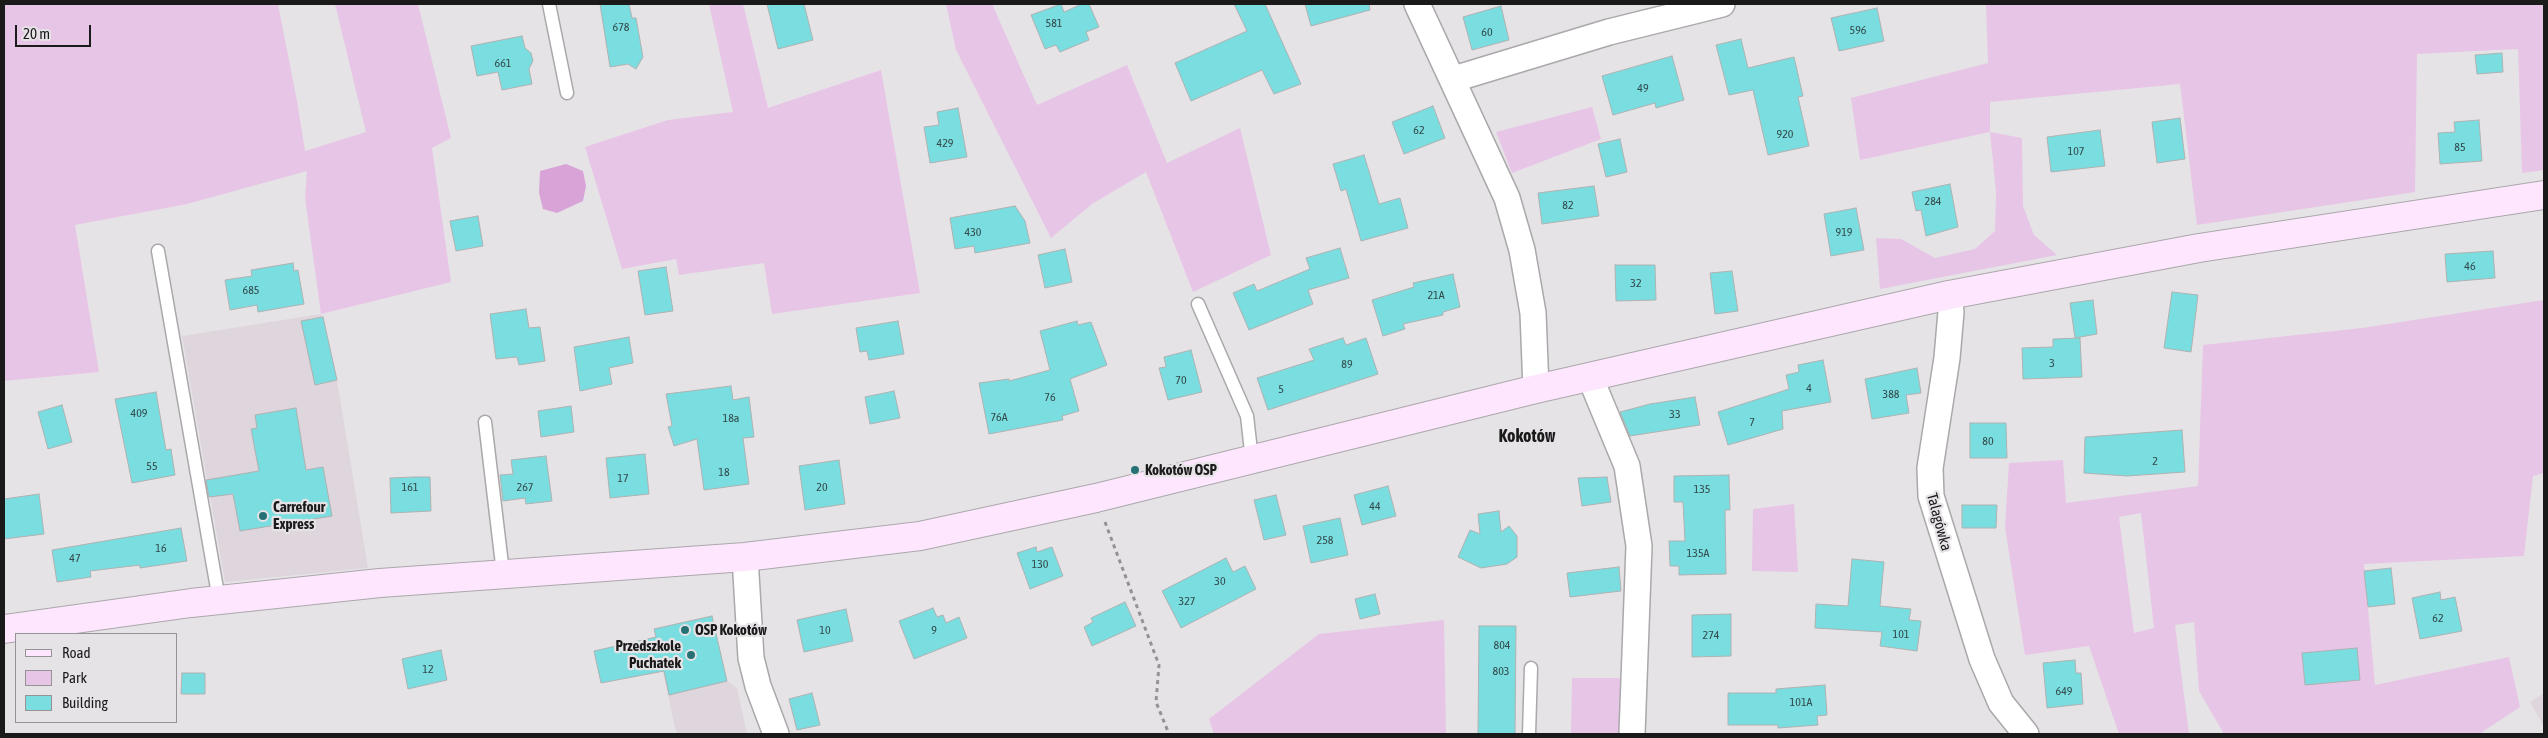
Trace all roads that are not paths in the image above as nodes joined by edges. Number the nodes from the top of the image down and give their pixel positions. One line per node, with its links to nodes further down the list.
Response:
1 (549, 4): 5 (lane)
2 (1417, 4): 4 (street)
3 (1722, 4): 4 (street)
4 (1454, 79): 11 (street)
5 (567, 93)
6 (2544, 195): 8 (street)
7 (158, 251): 16 (lane)
8 (1949, 295): 10 (street); 22 (street, Talagówka)
9 (1198, 304): 13 (lane)
10 (1590, 377): 11 (street); 21 (street)
11 (1536, 389): 13 (street)
12 (485, 422): 15 (lane)
13 (1252, 460): 14 (street)
14 (745, 557): 15 (street); 19 (street)
15 (503, 574): 16 (street)
16 (219, 600): 17 (street)
17 (4, 629)
18 (1531, 668): 20 (lane)
19 (776, 734)
20 (1529, 734)
21 (1632, 734)
22 (2026, 734)

